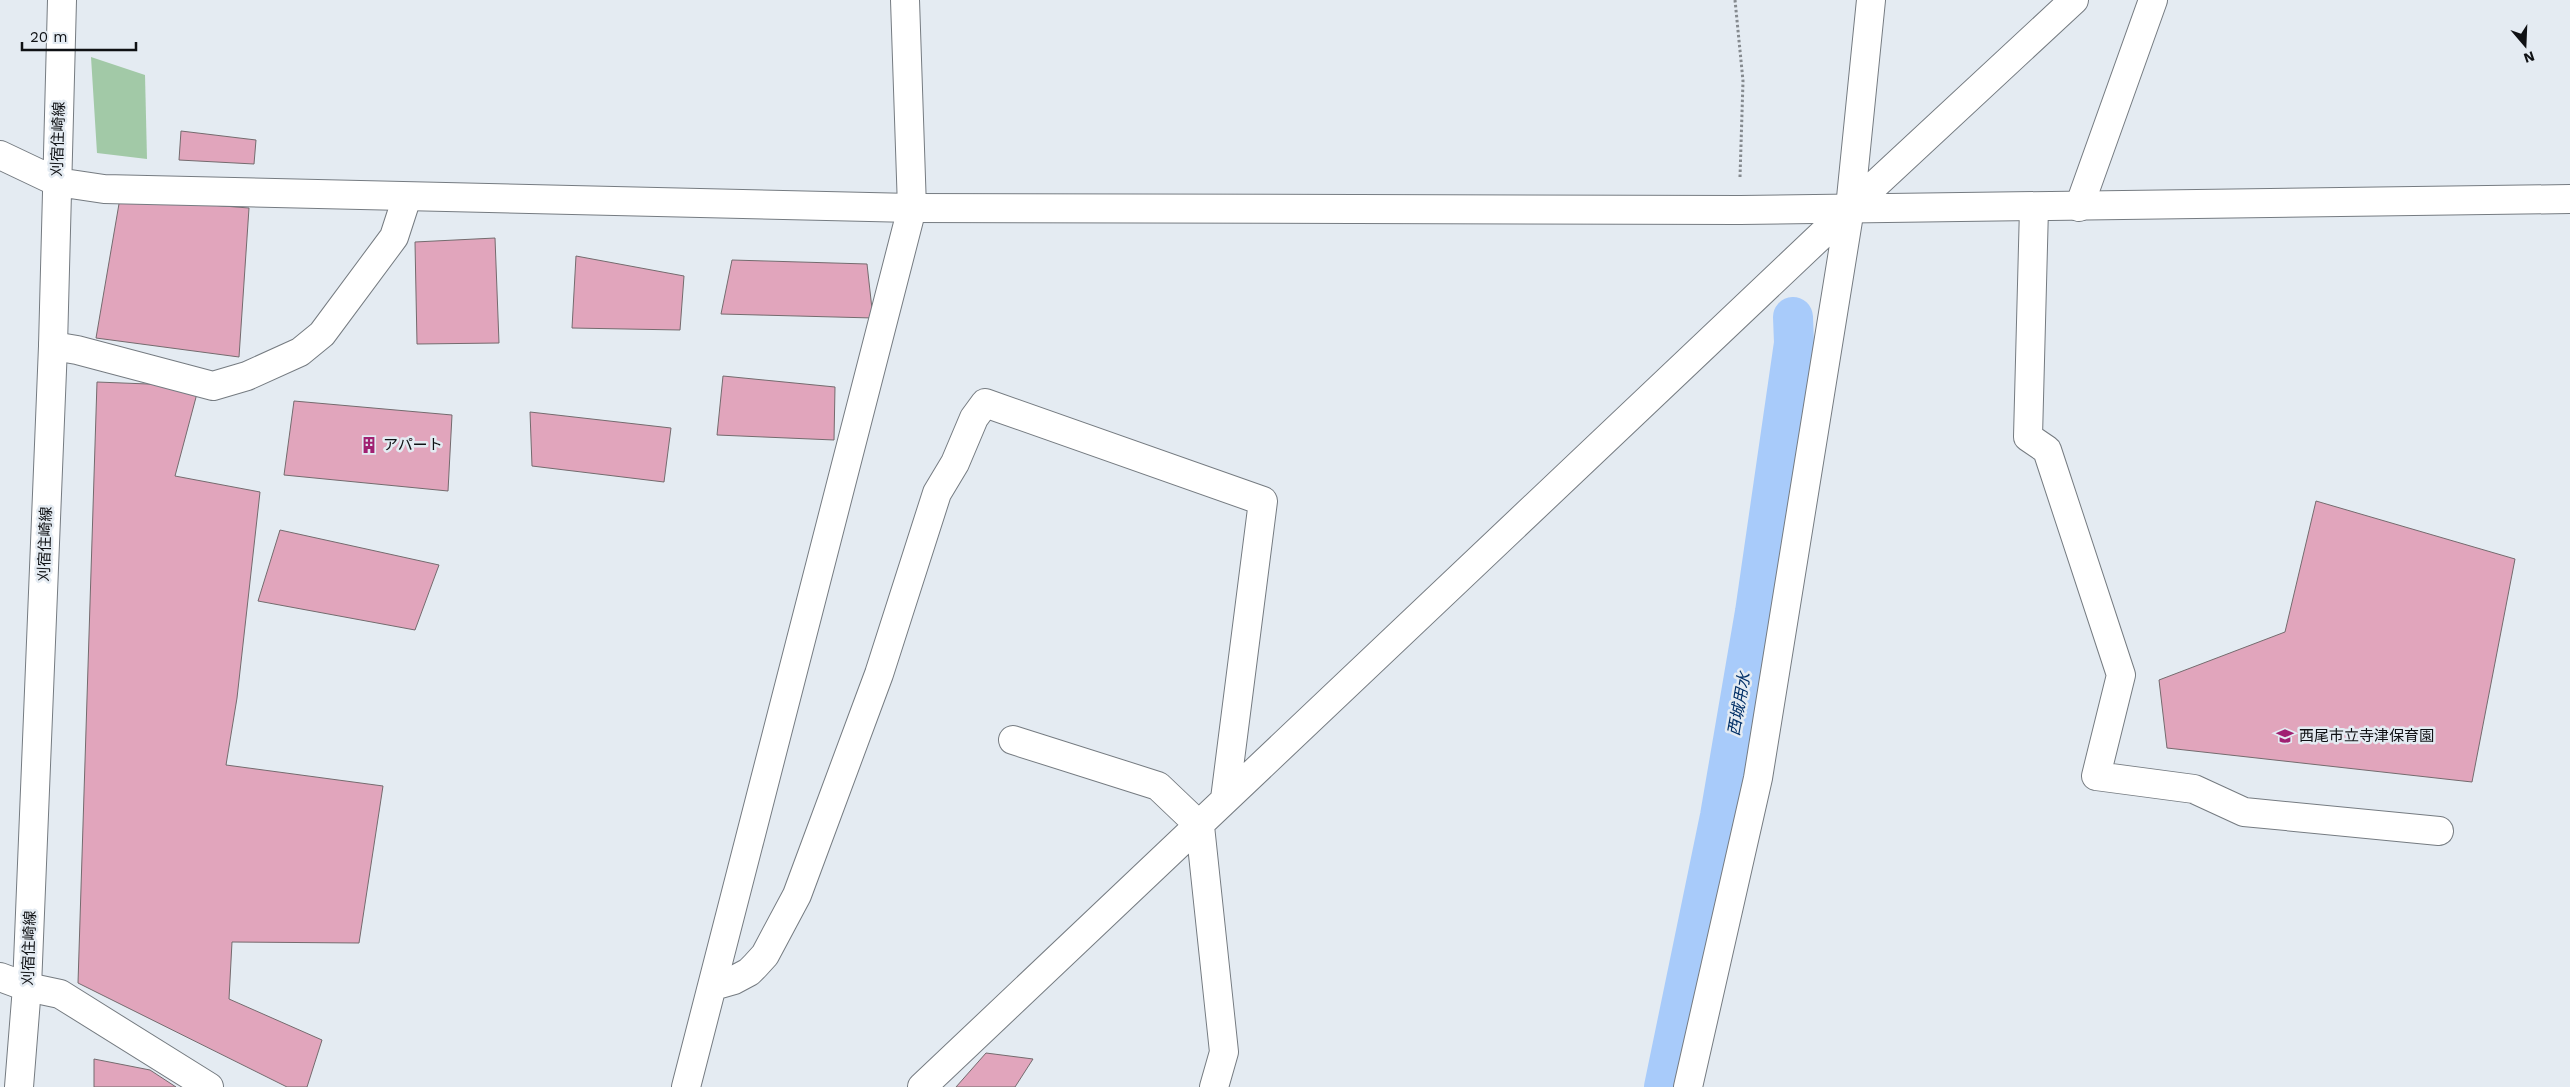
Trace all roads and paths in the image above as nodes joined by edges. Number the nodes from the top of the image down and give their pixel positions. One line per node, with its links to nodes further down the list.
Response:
1 (62, 0): 8 (street, 刈宿住崎線)
2 (905, 0): 12 (street)
3 (1735, 0): 15 (path)
4 (1871, 0): 13 (street)
5 (2074, 0): 13 (street)
6 (2153, 0): 11 (street)
7 (0, 155): 8 (street)
8 (57, 182): 9 (street); 16 (street, 刈宿住崎線)
9 (407, 197): 12 (street); 16 (street)
10 (2570, 200): 11 (street)
11 (2079, 207): 14 (street)
12 (912, 208): 15 (street); 22 (street)
13 (1850, 208): 14 (street); 15 (street); 18 (street); 29 (street)
14 (2034, 208): 20 (street)
15 (1740, 210)
16 (53, 346): 23 (street, 刈宿住崎線)
17 (1013, 740): 19 (street)
18 (1225, 799): 19 (street); 22 (street)
19 (1200, 826): 27 (street); 28 (street)
20 (2439, 831)
21 (0, 977): 23 (street)
22 (713, 986): 26 (street)
23 (27, 987): 24 (street, 刈宿住崎線); 25 (street)
24 (19, 1087)
25 (209, 1087)
26 (686, 1087)
27 (922, 1087)
28 (1214, 1087)
29 (1688, 1087)

